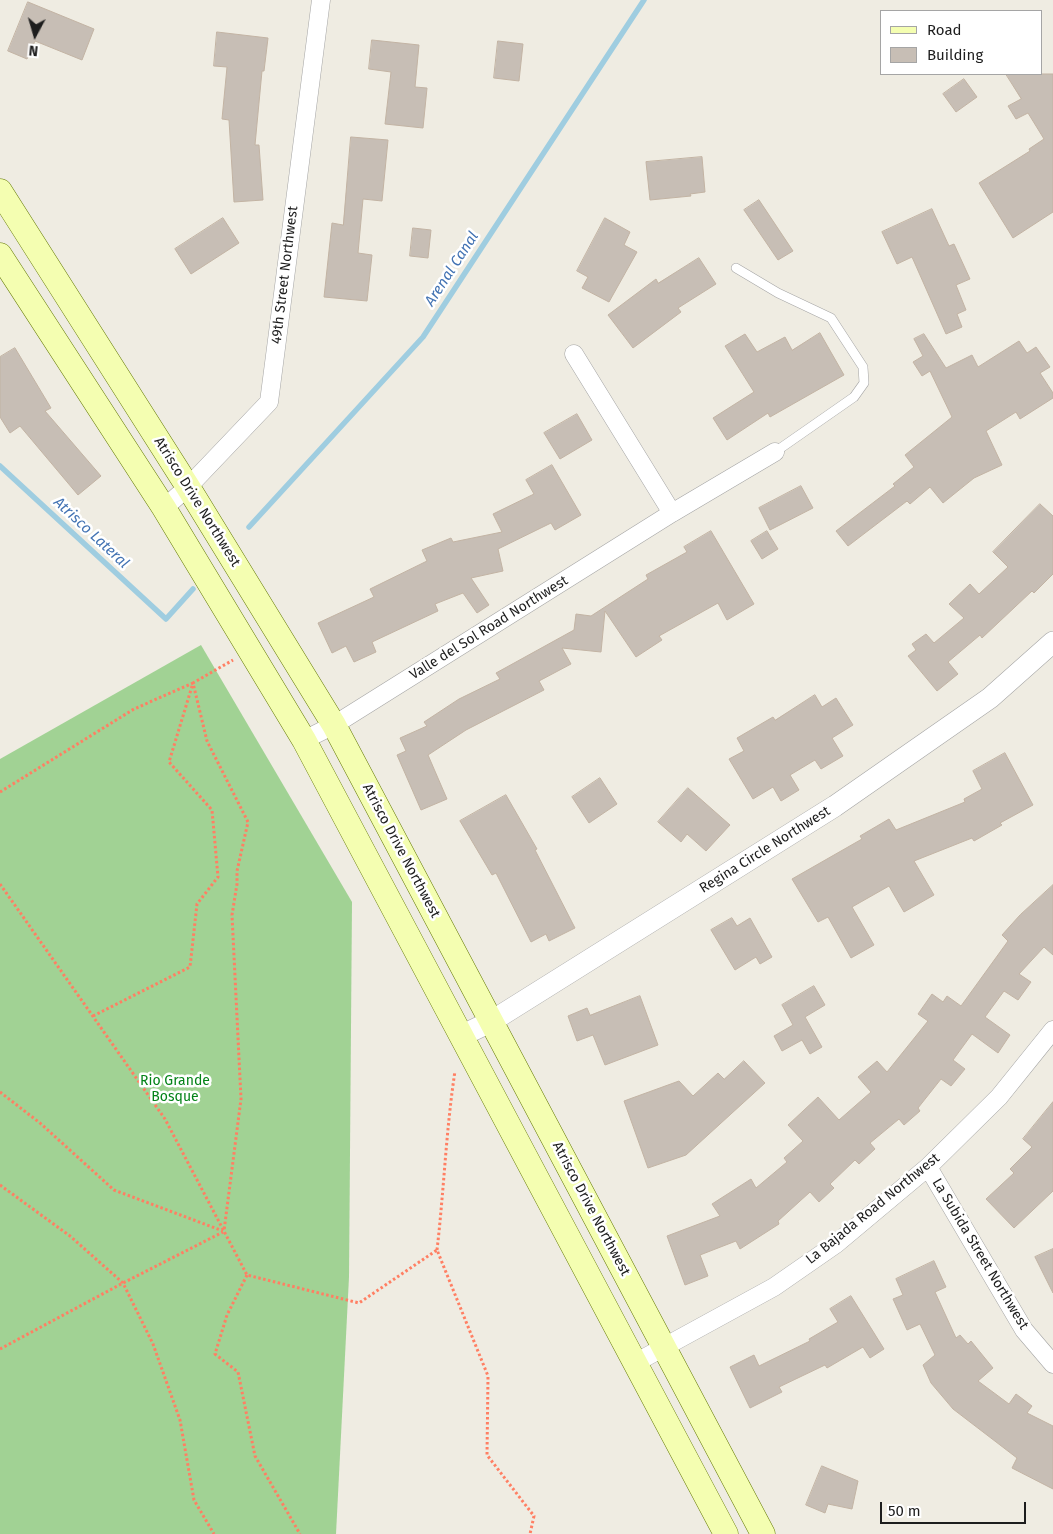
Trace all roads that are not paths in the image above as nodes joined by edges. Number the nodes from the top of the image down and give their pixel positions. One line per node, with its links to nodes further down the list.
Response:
1 (321, 0): 7 (street, 49th Street Northwest)
2 (0, 191): 7 (main road, Atrisco Drive Northwest)
3 (0, 255): 8 (main road)
4 (736, 268): 6 (lane)
5 (574, 354): 9 (street)
6 (775, 452): 9 (street, Valle del Sol Road Northwest)
7 (188, 487): 8 (street, 49th Street Northwest); 11 (main road, Atrisco Drive Northwest)
8 (164, 508): 12 (main road)
9 (672, 513): 11 (street, Valle del Sol Road Northwest)
10 (1053, 642): 13 (street, Regina Circle Northwest)
11 (334, 725): 12 (street, Valle del Sol Road Northwest); 13 (main road, Atrisco Drive Northwest)
12 (304, 740): 15 (main road)
13 (492, 1021): 15 (street, Regina Circle Northwest); 17 (main road, Atrisco Drive Northwest)
14 (1053, 1030): 16 (street, La Bajada Road Northwest)
15 (461, 1036): 18 (main road)
16 (928, 1167): 17 (street, La Bajada Road Northwest); 19 (street, La Subida Street Northwest)
17 (664, 1348): 18 (street, La Bajada Road Northwest); 21 (main road, Atrisco Drive Northwest)
18 (636, 1363): 20 (main road)
19 (1053, 1364)
20 (726, 1534)
21 (763, 1534)

